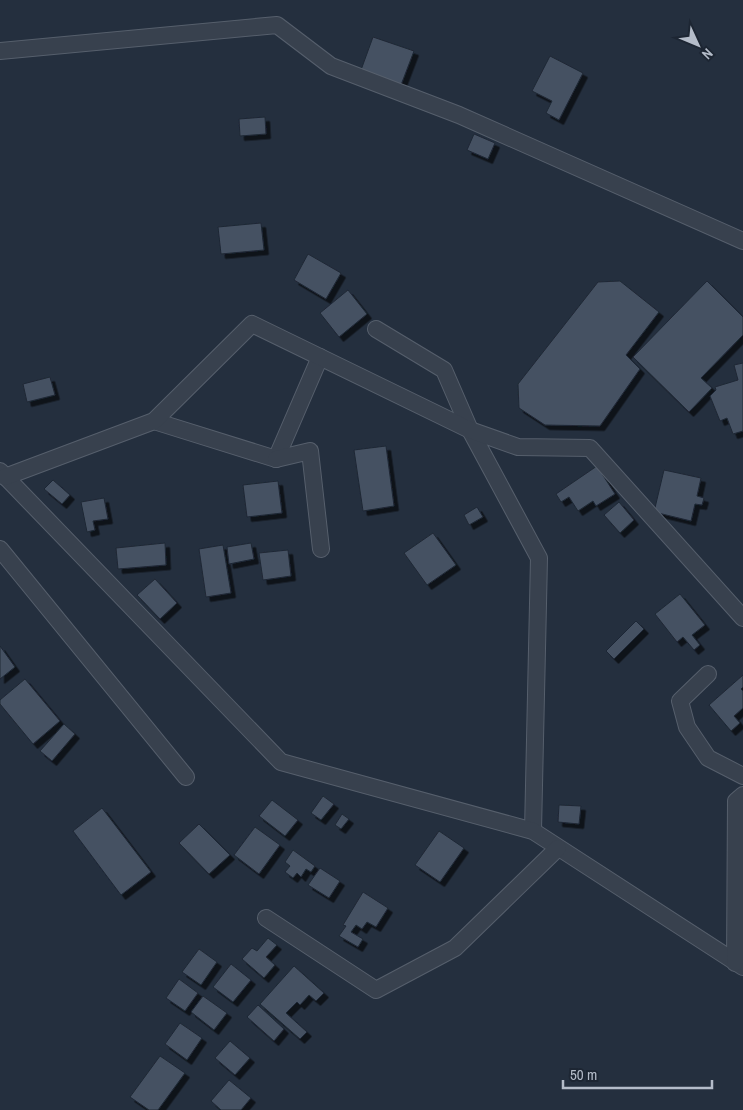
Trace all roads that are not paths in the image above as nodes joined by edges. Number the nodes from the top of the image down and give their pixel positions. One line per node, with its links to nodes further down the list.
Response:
1 (0, 51): 2 (street)
2 (743, 241)
3 (376, 329): 6 (street)
4 (320, 357): 5 (street); 6 (street); 7 (street)
5 (154, 421): 7 (street); 8 (street)
6 (470, 430): 11 (street); 16 (street)
7 (276, 459): 10 (street)
8 (2, 474): 16 (street)
9 (0, 549): 14 (street)
10 (321, 550)
11 (743, 618)
12 (708, 674): 13 (street)
13 (743, 776)
14 (186, 777)
15 (743, 796): 19 (street)
16 (533, 831): 17 (street)
17 (558, 848): 18 (street); 19 (street)
18 (266, 918)
19 (739, 965)

